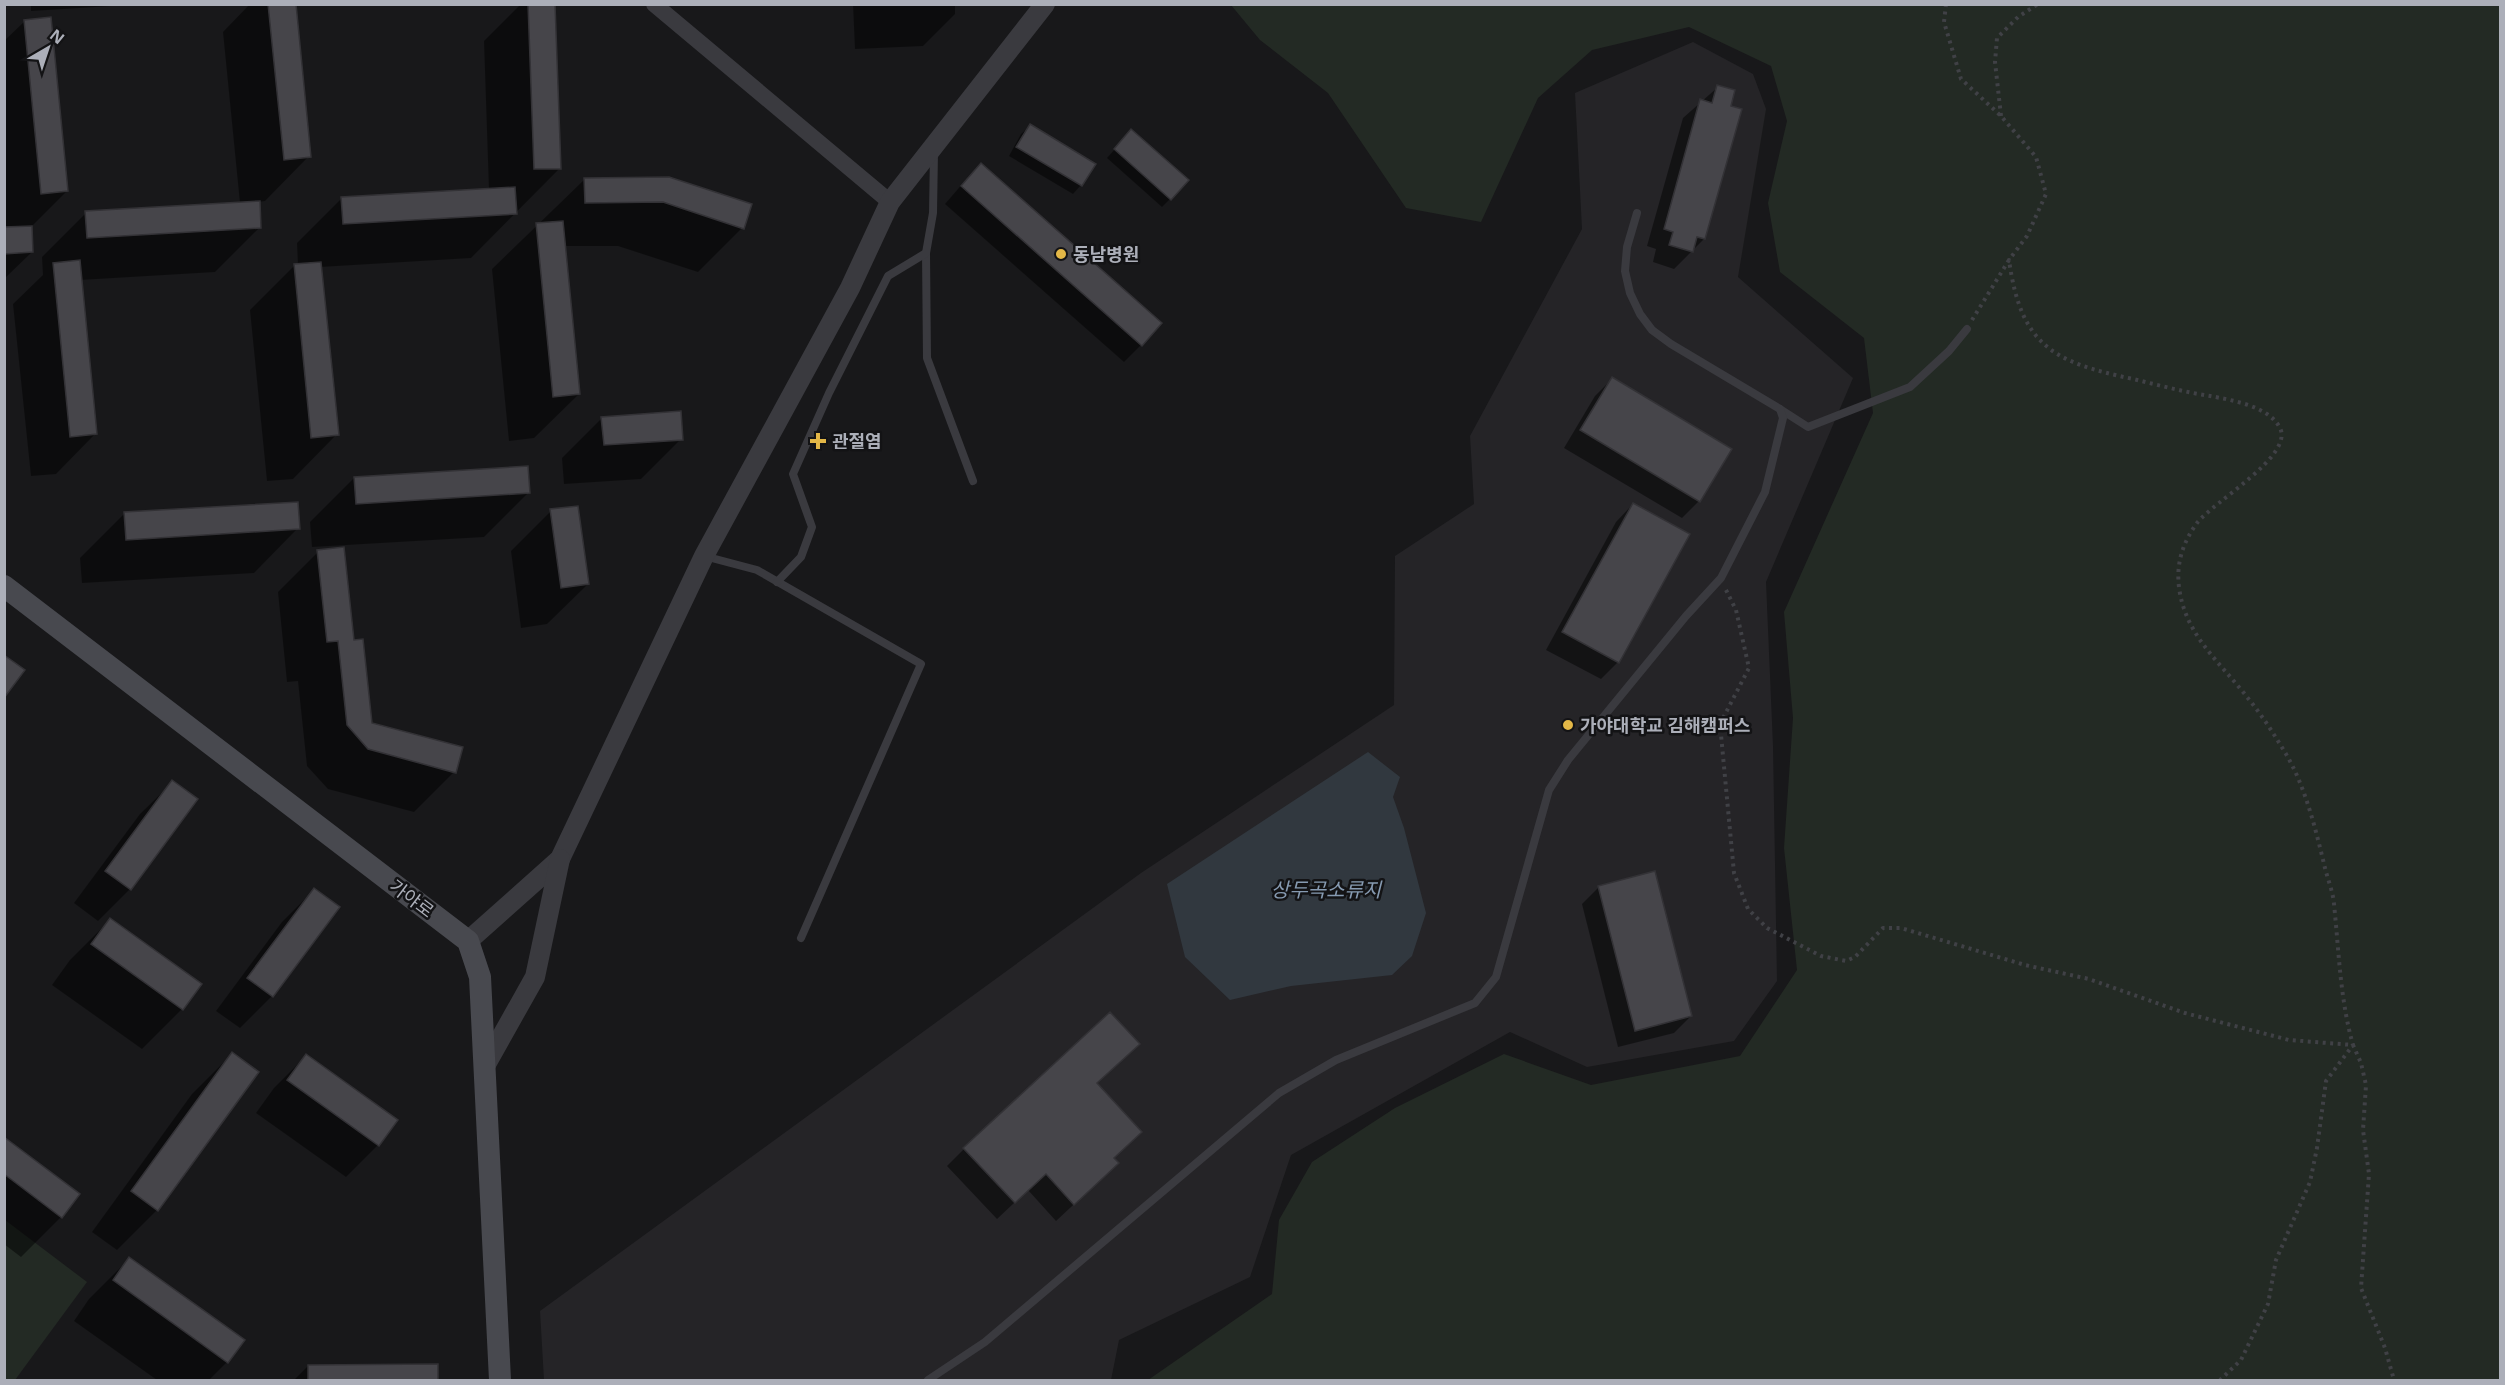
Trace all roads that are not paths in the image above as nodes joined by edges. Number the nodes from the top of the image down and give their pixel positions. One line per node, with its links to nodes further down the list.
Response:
1 (654, 4): 4 (street)
2 (1045, 4): 3 (street)
3 (934, 146): 4 (street); 6 (lane)
4 (890, 202): 10 (street)
5 (1637, 213): 8 (lane)
6 (926, 253): 9 (lane); 11 (lane)
7 (1967, 329): 8 (lane)
8 (1780, 408): 18 (lane)
9 (973, 481)
10 (704, 556): 11 (lane); 13 (street)
11 (777, 582): 14 (lane)
12 (4, 586): 15 (main road, 가야로)
13 (560, 859): 15 (street); 16 (street)
14 (801, 938)
15 (468, 941): 16 (main road)
16 (485, 1066): 17 (main road)
17 (500, 1380)
18 (928, 1380)

